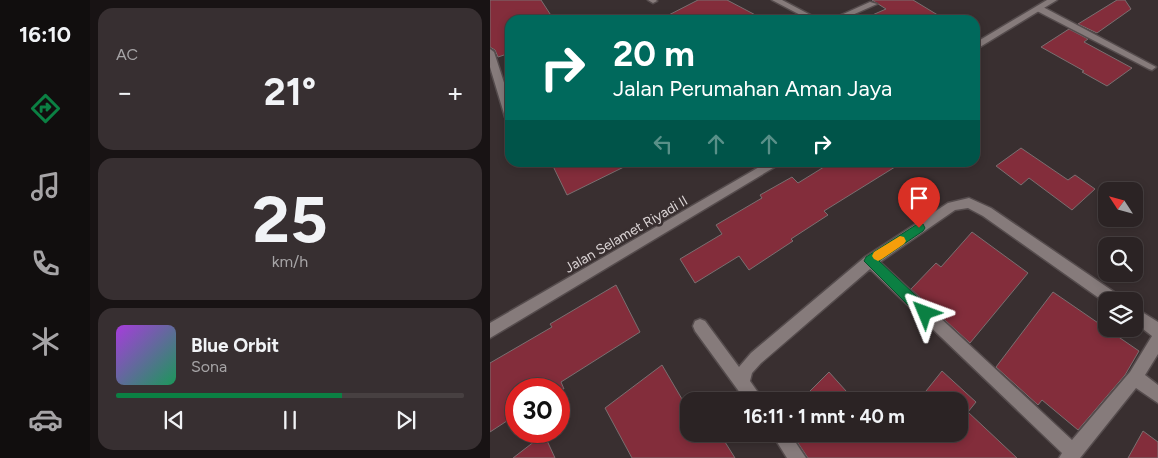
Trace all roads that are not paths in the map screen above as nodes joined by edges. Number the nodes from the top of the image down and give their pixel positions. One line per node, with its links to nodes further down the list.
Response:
1 (776, 0): 5 (street)
2 (1053, 0): 4 (street)
3 (872, 4): 6 (street)
4 (1040, 9): 7 (street); 9 (lane)
5 (806, 15)
6 (846, 15)
7 (980, 44)
8 (490, 52): 10 (street)
9 (1152, 67)
10 (505, 101)
11 (769, 167): 16 (street, Jalan Selamet Riyadi II)
12 (870, 261): 13 (street); 20 (street); 24 (street)
13 (1102, 292)
14 (1143, 320): 17 (street)
15 (700, 326): 20 (street)
16 (490, 331)
17 (1158, 331)
18 (1158, 340): 19 (street)
19 (1135, 376): 22 (street); 24 (street)
20 (742, 382): 21 (street)
21 (749, 392)
22 (1158, 395)
23 (786, 442): 25 (street)
24 (1071, 455)
25 (797, 458)

